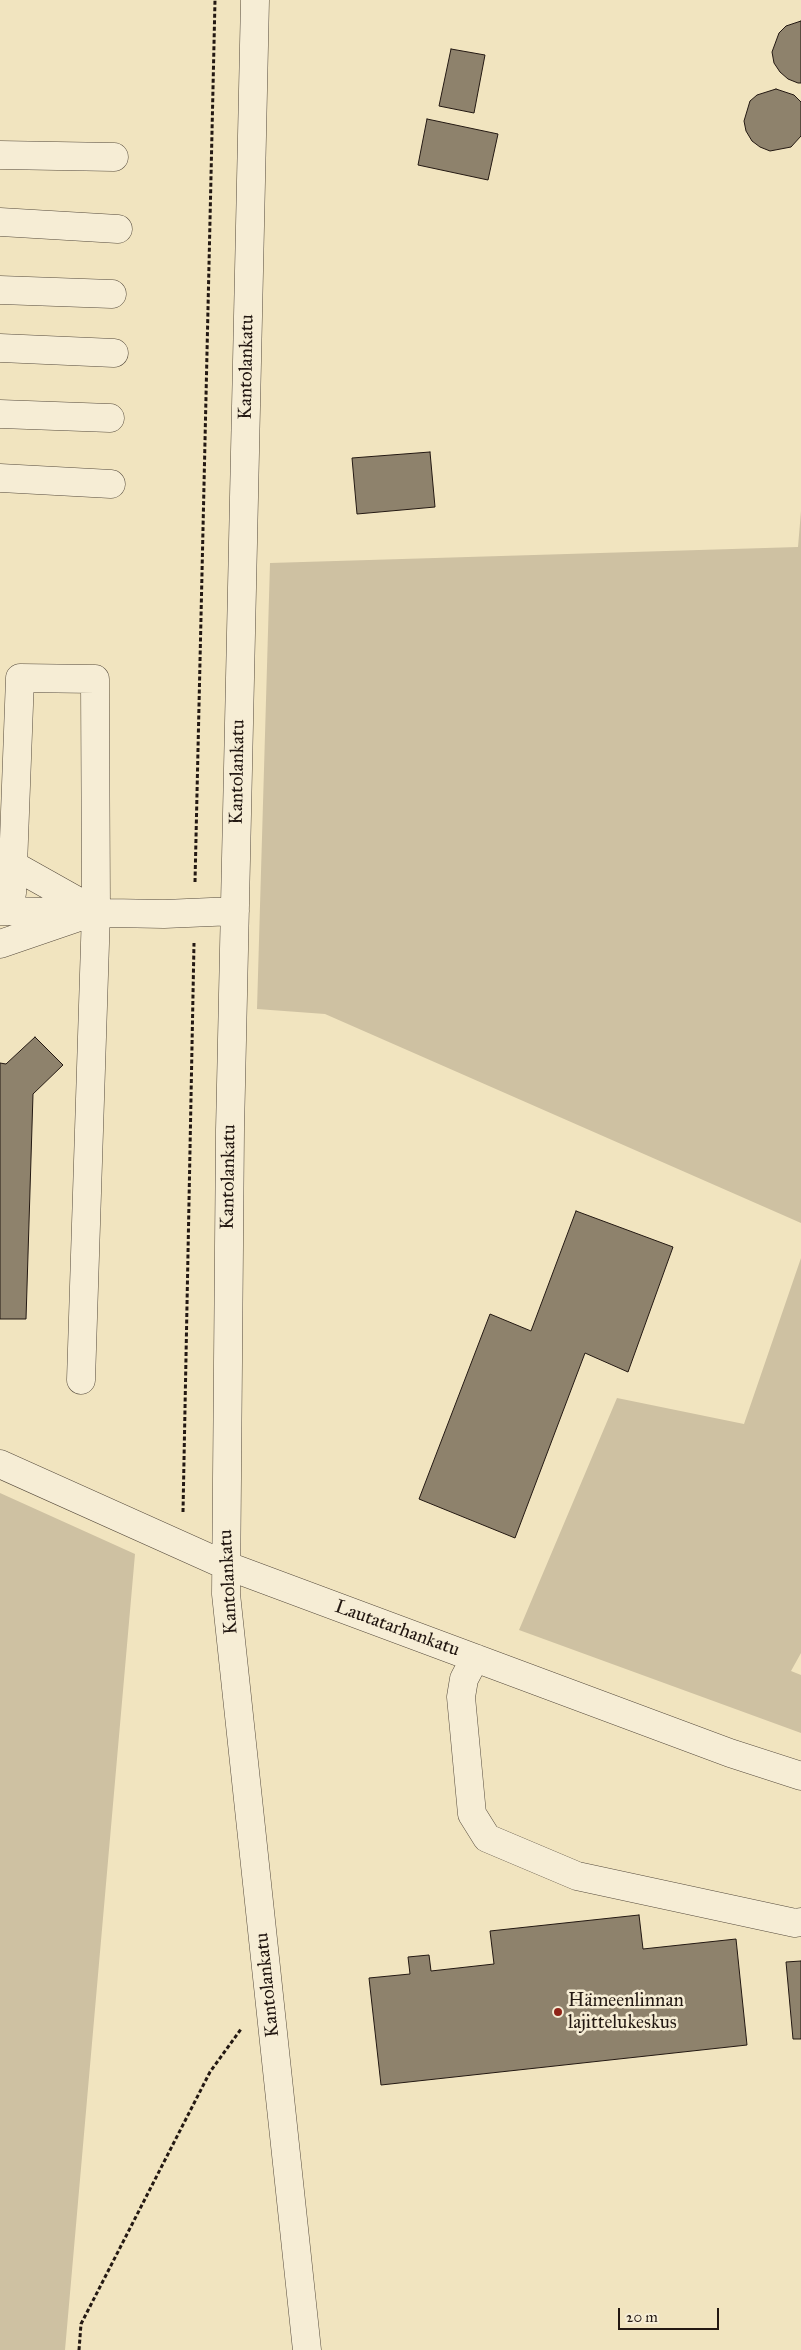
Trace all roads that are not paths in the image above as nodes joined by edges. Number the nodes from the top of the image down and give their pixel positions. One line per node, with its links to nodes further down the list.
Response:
1 (256, 0): 16 (street, Kantolankatu)
2 (0, 155): 3 (street)
3 (114, 157)
4 (0, 222): 5 (street)
5 (118, 229)
6 (0, 290): 7 (street)
7 (112, 294)
8 (0, 348): 9 (street)
9 (114, 353)
10 (0, 414): 11 (street)
11 (110, 418)
12 (0, 478): 13 (street)
13 (110, 484)
14 (7, 859): 15 (street); 17 (street); 17 (street)
15 (4, 899): 17 (street)
16 (234, 911): 17 (street); 21 (street, Kantolankatu)
17 (96, 912): 18 (street); 19 (street)
18 (0, 944)
19 (81, 1380)
20 (0, 1464): 21 (street, Lautatarhankatu)
21 (225, 1565): 22 (street, Lautatarhankatu); 25 (street, Kantolankatu)
22 (475, 1658): 23 (street, Lautatarhankatu); 24 (street)
23 (801, 1776)
24 (801, 1922)
25 (307, 2350)

